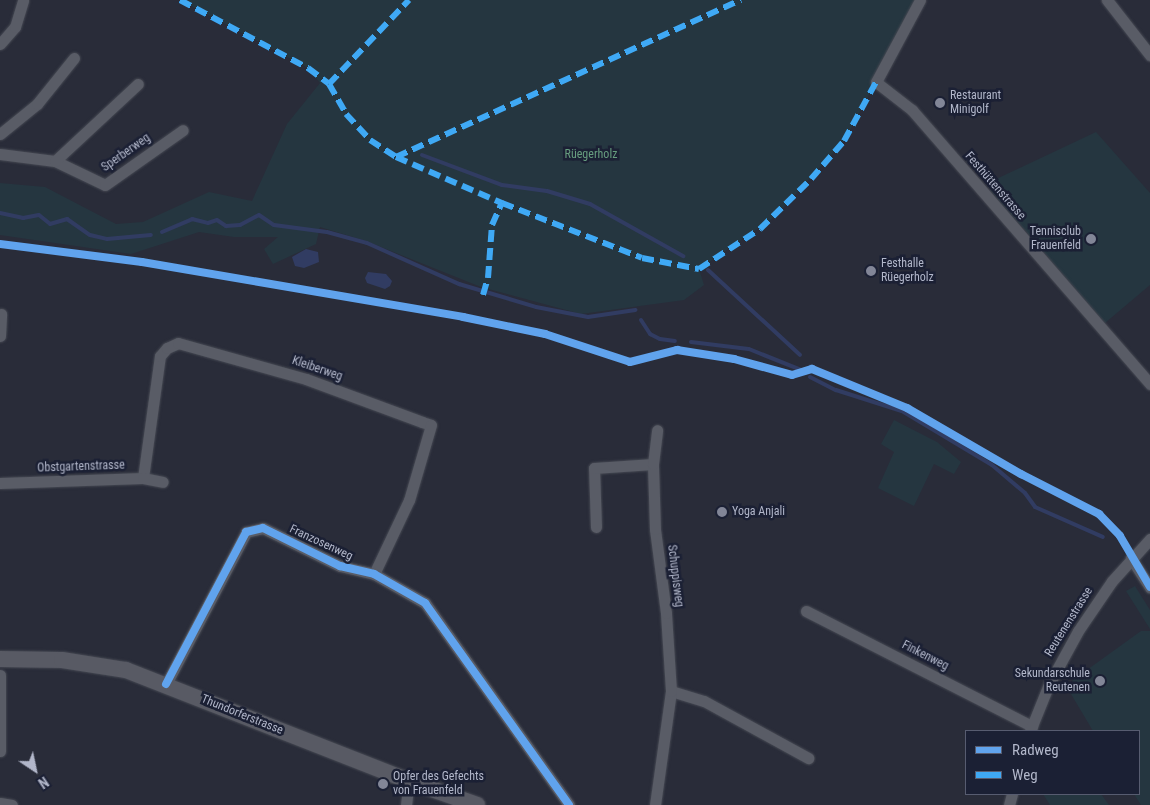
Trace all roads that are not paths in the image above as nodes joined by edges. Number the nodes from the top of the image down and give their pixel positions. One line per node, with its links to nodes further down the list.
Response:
1 (23, 0): 4 (street)
2 (920, 0): 14 (street, Festhüttenstrasse)
3 (1107, 0): 5 (street)
4 (0, 44)
5 (1150, 55)
6 (74, 58): 9 (street)
7 (138, 84): 11 (street)
8 (183, 130): 11 (street, Sperberweg)
9 (0, 134)
10 (0, 154): 11 (street, Sperberweg)
11 (55, 161)
12 (1, 314): 13 (street)
13 (0, 336)
14 (1150, 384)
15 (657, 430): 16 (street, Schuppisweg)
16 (653, 464): 20 (street); 29 (street, Schuppisweg)
17 (143, 478): 18 (street, Obstgartenstrasse); 19 (street, Obstgartenstrasse); 23 (street, Kleiberweg)
18 (163, 482)
19 (0, 483)
20 (596, 527)
21 (1150, 539): 22 (street, Reutenenstrasse)
22 (1131, 558): 24 (street); 30 (street, Reutenenstrasse)
23 (374, 574): 28 (street, Franzosenweg); 38 (street, Franzosenweg)
24 (1150, 587)
25 (806, 611): 30 (street, Finkenweg)
26 (0, 659): 28 (street, Thundorferstrasse)
27 (0, 675): 31 (street)
28 (166, 684): 33 (street, Thundorferstrasse)
29 (671, 691): 32 (street); 39 (street, Schuppisweg)
30 (1031, 728)
31 (0, 751)
32 (808, 758)
33 (409, 782): 36 (street); 37 (street, Thundorferstrasse)
34 (0, 803): 35 (street)
35 (12, 805)
36 (406, 805)
37 (477, 805)
38 (569, 805)
39 (655, 805)

